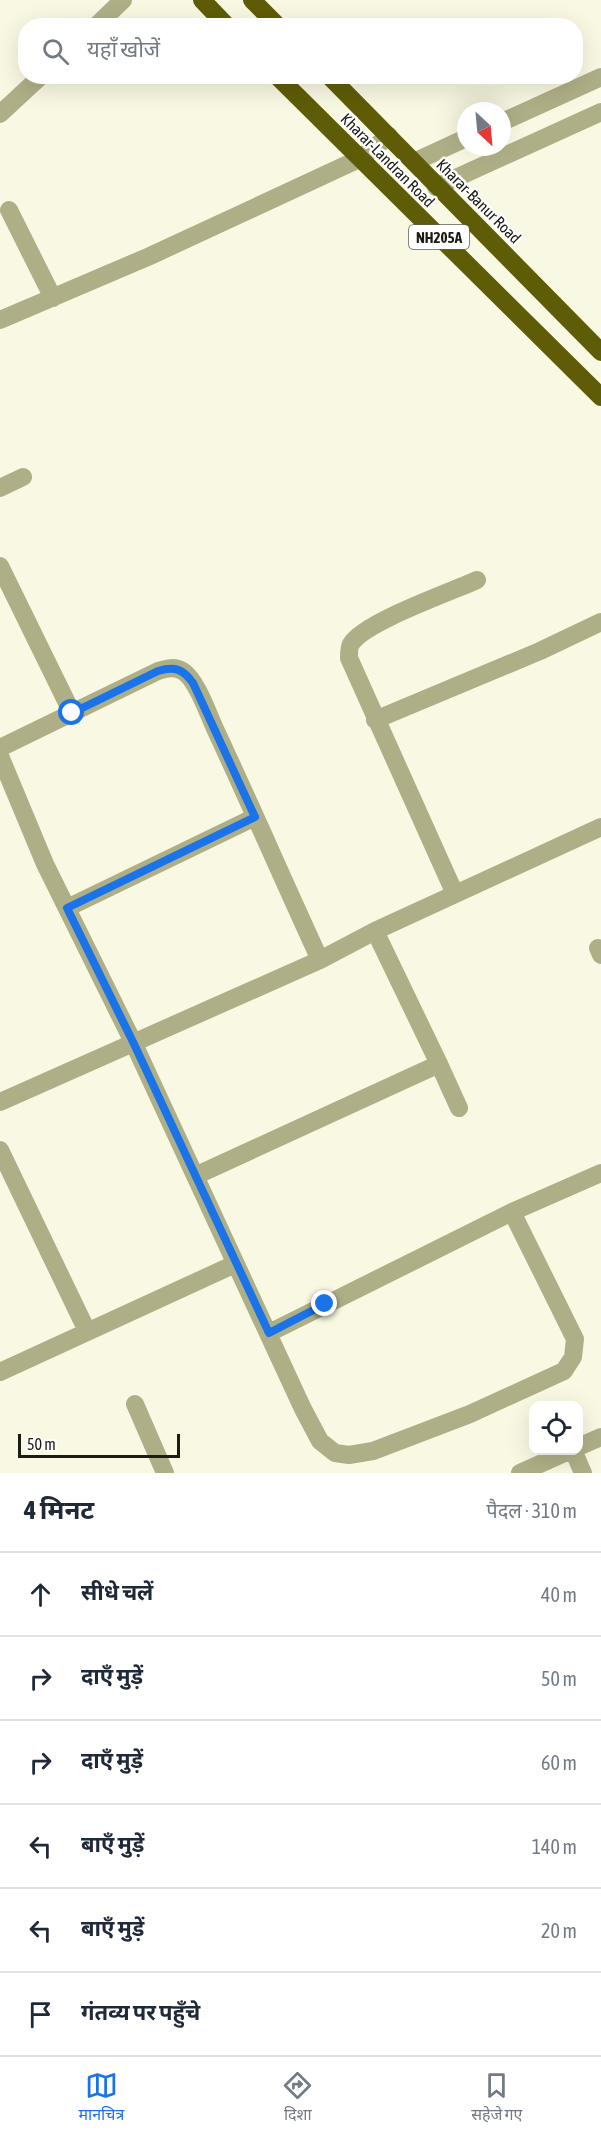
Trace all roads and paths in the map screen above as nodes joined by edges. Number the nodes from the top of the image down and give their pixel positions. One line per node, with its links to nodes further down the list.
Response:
1 (123, 0): 4 (street)
2 (202, 0): 5 (highway)
3 (252, 0): 6 (highway)
4 (104, 18)
5 (219, 18)
6 (270, 18)
7 (601, 77): 13 (street)
8 (32, 84): 12 (street)
9 (285, 84): 16 (highway, Kharar-Landran Road / NH205A)
10 (337, 84): 14 (highway, Kharar-Banur Road / NH205A)
11 (601, 112): 18 (street)
12 (0, 114)
13 (511, 118)
14 (389, 136): 16 (street); 17 (highway, Kharar-Banur Road / NH205A)
15 (457, 142): 17 (street)
16 (359, 159): 20 (street); 23 (highway, Kharar-Landran Road / NH205A)
17 (414, 162): 18 (highway, Kharar-Banur Road / NH205A)
18 (436, 187): 22 (highway, Kharar-Banur Road / NH205A)
19 (9, 210): 20 (street)
20 (53, 298): 21 (street)
21 (0, 320)
22 (601, 352)
23 (601, 397)
24 (23, 477): 25 (street)
25 (0, 488)
26 (0, 566): 29 (street)
27 (477, 580): 30 (street)
28 (601, 622): 30 (street)
29 (72, 713): 31 (street); 33 (street)
30 (375, 720): 35 (street)
31 (0, 748)
32 (0, 756): 36 (street)
33 (255, 817): 36 (street); 38 (street)
34 (601, 827): 35 (street)
35 (455, 894): 37 (street)
36 (67, 908): 39 (street)
37 (375, 931): 38 (street); 40 (street)
38 (320, 960): 39 (street)
39 (134, 1044): 41 (street); 45 (street)
40 (439, 1064): 42 (street); 45 (street)
41 (0, 1102)
42 (459, 1108)
43 (0, 1150): 48 (street)
44 (601, 1173): 46 (street)
45 (195, 1176): 47 (street)
46 (512, 1212): 49 (street); 49 (street)
47 (235, 1264): 48 (street); 49 (street)
48 (87, 1332): 50 (street)
49 (269, 1333)
50 (0, 1372)
51 (135, 1404): 56 (street)
52 (601, 1437): 53 (street)
53 (583, 1445)
54 (561, 1455): 57 (street)
55 (575, 1455): 58 (street)
56 (165, 1473)
57 (520, 1473)
58 (584, 1473)

